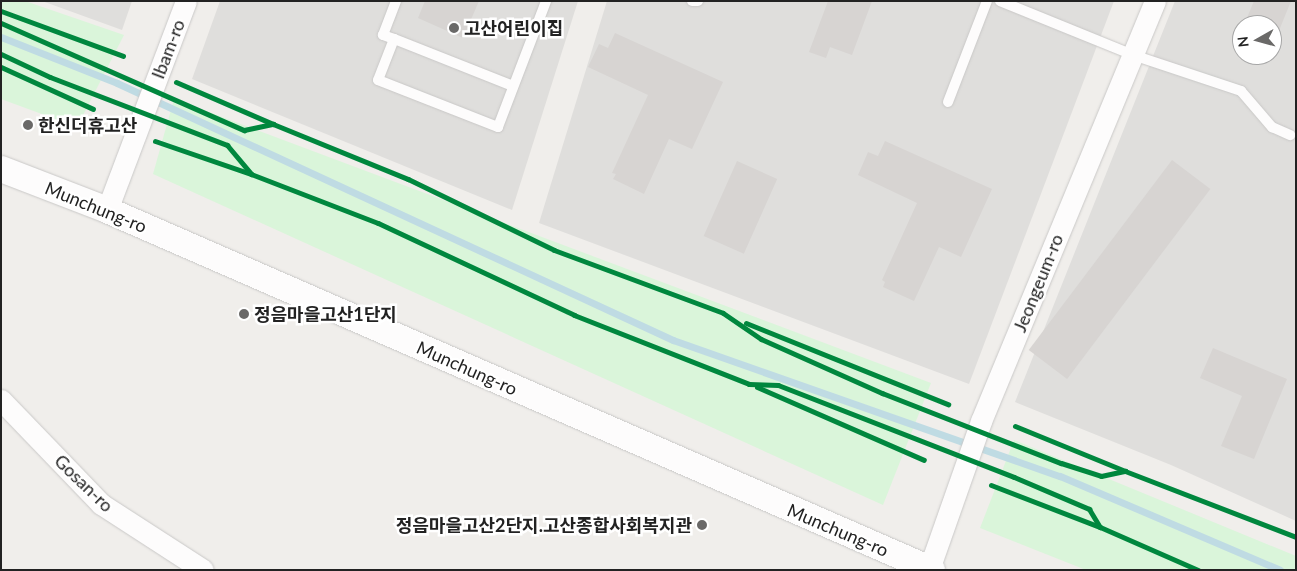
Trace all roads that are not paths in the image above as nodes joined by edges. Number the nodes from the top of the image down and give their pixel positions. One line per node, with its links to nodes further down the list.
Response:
1 (186, 1): 15 (street, Ibam-ro)
2 (396, 1): 9 (lane)
3 (546, 1): 11 (lane)
4 (692, 1): 5 (lane)
5 (698, 1)
6 (987, 1): 12 (lane)
7 (1000, 1): 10 (lane)
8 (1155, 1): 10 (street, Jeongeum-ro)
9 (394, 39): 11 (lane); 11 (lane)
10 (1133, 54): 13 (lane); 17 (street, Jeongeum-ro)
11 (512, 86)
12 (948, 102)
13 (1290, 135)
14 (1, 169): 15 (street, Munchung-ro)
15 (107, 210): 17 (street, Munchung-ro)
16 (1, 400): 18 (street, Gosan-ro)
17 (931, 569)
18 (203, 570)

